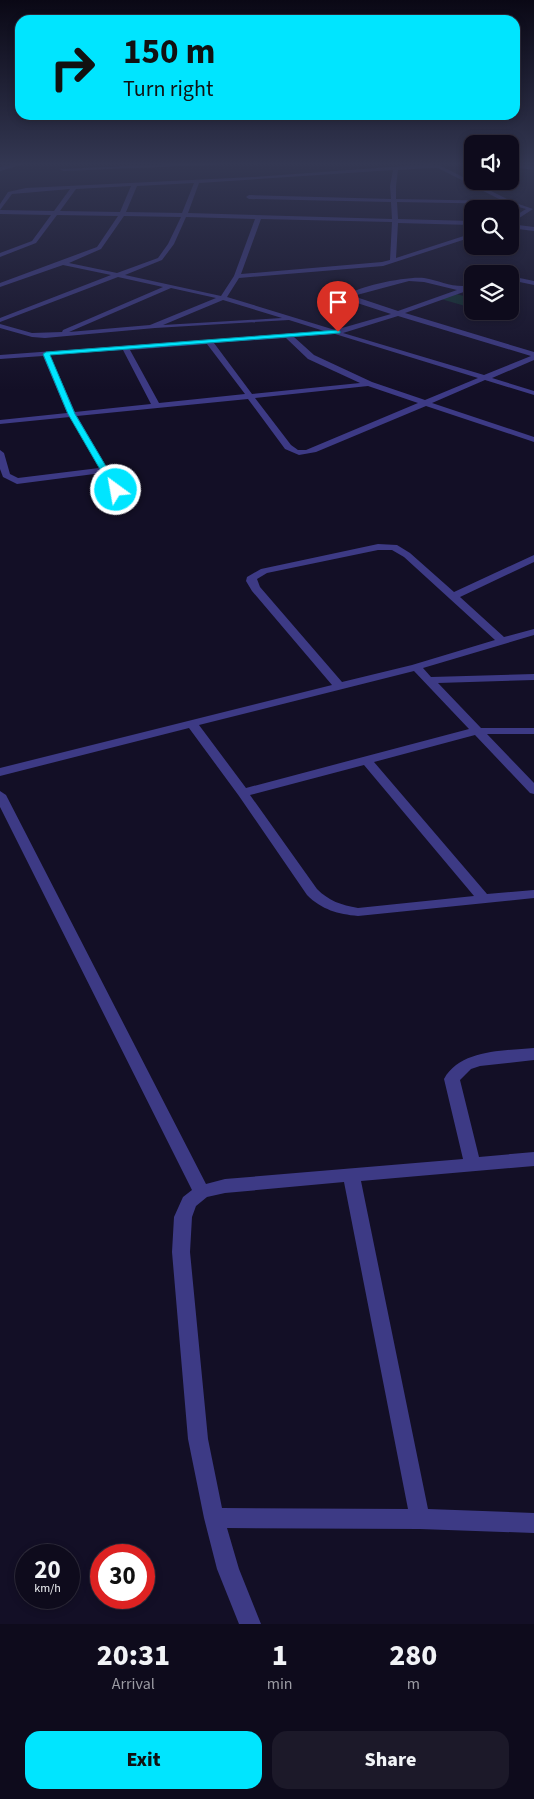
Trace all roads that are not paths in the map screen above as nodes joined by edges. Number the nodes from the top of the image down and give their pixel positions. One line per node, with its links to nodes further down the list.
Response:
1 (37, 238): 7 (street)
2 (106, 238): 9 (street)
3 (172, 238): 10 (street)
4 (251, 238): 11 (street)
5 (394, 238): 8 (street)
6 (464, 238): 8 (street)
7 (0, 255)
8 (393, 261): 11 (street)
9 (63, 263): 10 (street); 14 (street)
10 (119, 274): 15 (street); 20 (street)
11 (237, 276): 17 (street)
12 (519, 280): 13 (street)
13 (534, 283)
14 (1, 284)
15 (171, 286): 17 (street); 24 (street)
16 (464, 290): 18 (street); 18 (street)
17 (223, 298): 19 (street); 22 (street)
18 (397, 314): 23 (street); 29 (street)
19 (296, 319): 22 (street); 23 (street)
20 (0, 320)
21 (0, 326): 24 (street)
22 (151, 327): 24 (street)
23 (338, 332): 25 (street); 31 (street)
24 (53, 336)
25 (288, 336): 26 (street); 32 (street)
26 (209, 342): 27 (street); 34 (street)
27 (126, 348): 28 (street); 36 (street)
28 (46, 354): 30 (street); 37 (street)
29 (534, 356): 31 (street)
30 (0, 357)
31 (486, 378): 33 (street); 35 (street)
32 (369, 384): 34 (street); 35 (street)
33 (534, 393)
34 (249, 396): 35 (street); 36 (street)
35 (426, 403): 39 (street)
36 (156, 406): 37 (street)
37 (72, 414): 38 (street); 41 (street)
38 (0, 422)
39 (534, 440)
40 (0, 453): 41 (street)
41 (104, 470): 42 (street)
42 (116, 490)
43 (534, 558): 44 (street)
44 (452, 597): 46 (street); 50 (street)
45 (534, 632): 46 (street)
46 (504, 642): 47 (street)
47 (416, 667): 49 (street); 50 (street)
48 (534, 677): 49 (street)
49 (430, 680): 52 (street)
50 (339, 686): 51 (street)
51 (191, 723): 55 (street); 57 (street)
52 (477, 731): 53 (street); 54 (street); 56 (street)
53 (534, 731)
54 (366, 760): 57 (street); 60 (street)
55 (0, 772)
56 (534, 790)
57 (244, 793): 60 (street)
58 (0, 795): 65 (street)
59 (534, 894): 60 (street)
60 (483, 898)
61 (534, 1054): 63 (street)
62 (534, 1159): 63 (street)
63 (472, 1164): 64 (street)
64 (351, 1175): 65 (street); 67 (street)
65 (202, 1192): 66 (street)
66 (214, 1518): 67 (street); 69 (street)
67 (420, 1519): 68 (street)
68 (534, 1523)
69 (250, 1624)

